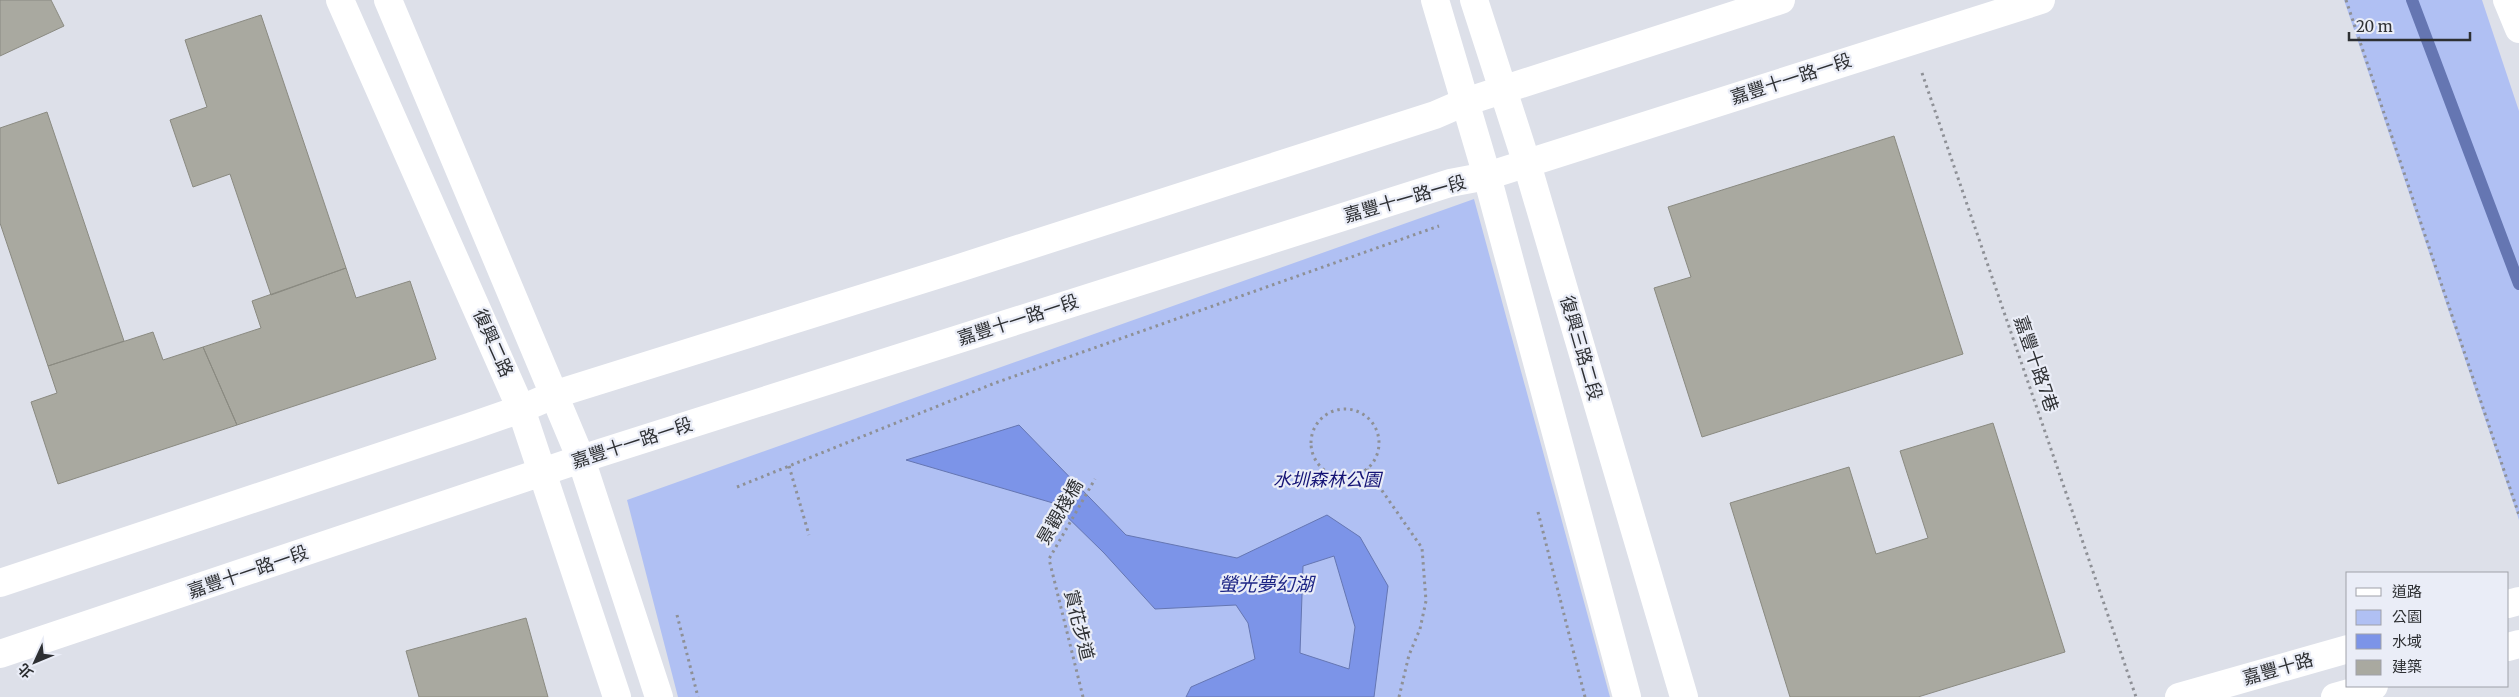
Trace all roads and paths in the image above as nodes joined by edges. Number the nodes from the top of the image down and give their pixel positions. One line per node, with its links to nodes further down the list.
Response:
1 (340, 0): 17 (street, 復興二路)
2 (388, 0): 16 (street)
3 (1435, 0): 12 (street)
4 (1474, 0): 11 (street, 復興三路二段)
5 (1781, 0): 11 (street)
6 (2041, 0): 10 (street, 嘉豐十一路一段)
7 (2346, 0): 25 (path)
8 (2508, 0): 9 (street)
9 (2519, 29)
10 (1910, 41): 13 (street, 嘉豐十一路一段); 41 (path, 嘉豐十路7巷)
11 (1502, 90): 12 (street); 13 (street, 復興三路二段)
12 (1465, 102): 14 (street); 16 (street)
13 (1527, 164): 14 (street, 嘉豐十一路一段); 40 (street, 復興三路二段)
14 (1487, 176): 18 (street, 嘉豐十一路一段); 39 (street)
15 (1446, 224): 19 (path)
16 (556, 394): 17 (street); 18 (street)
17 (522, 409): 21 (street, 復興二路); 28 (street)
18 (582, 459): 21 (street, 嘉豐十一路一段); 34 (street)
19 (789, 466): 23 (path); 26 (path)
20 (1368, 469): 20 (path); 37 (path)
21 (544, 472): 31 (street, 嘉豐十一路一段); 33 (street, 復興二路)
22 (1095, 479): 27 (path, 景觀棧橋)
23 (737, 487)
24 (1536, 504): 38 (path)
25 (2519, 515)
26 (809, 535)
27 (1049, 559): 36 (path, 賞花步道)
28 (0, 583)
29 (677, 615): 35 (path)
30 (2346, 650): 42 (street, 嘉豐十路)
31 (0, 654)
32 (2370, 687): 43 (street)
33 (617, 697)
34 (660, 697)
35 (698, 697)
36 (1082, 697)
37 (1399, 697)
38 (1585, 697)
39 (1627, 697)
40 (1684, 697)
41 (2136, 697)
42 (2179, 697)
43 (2335, 697)

